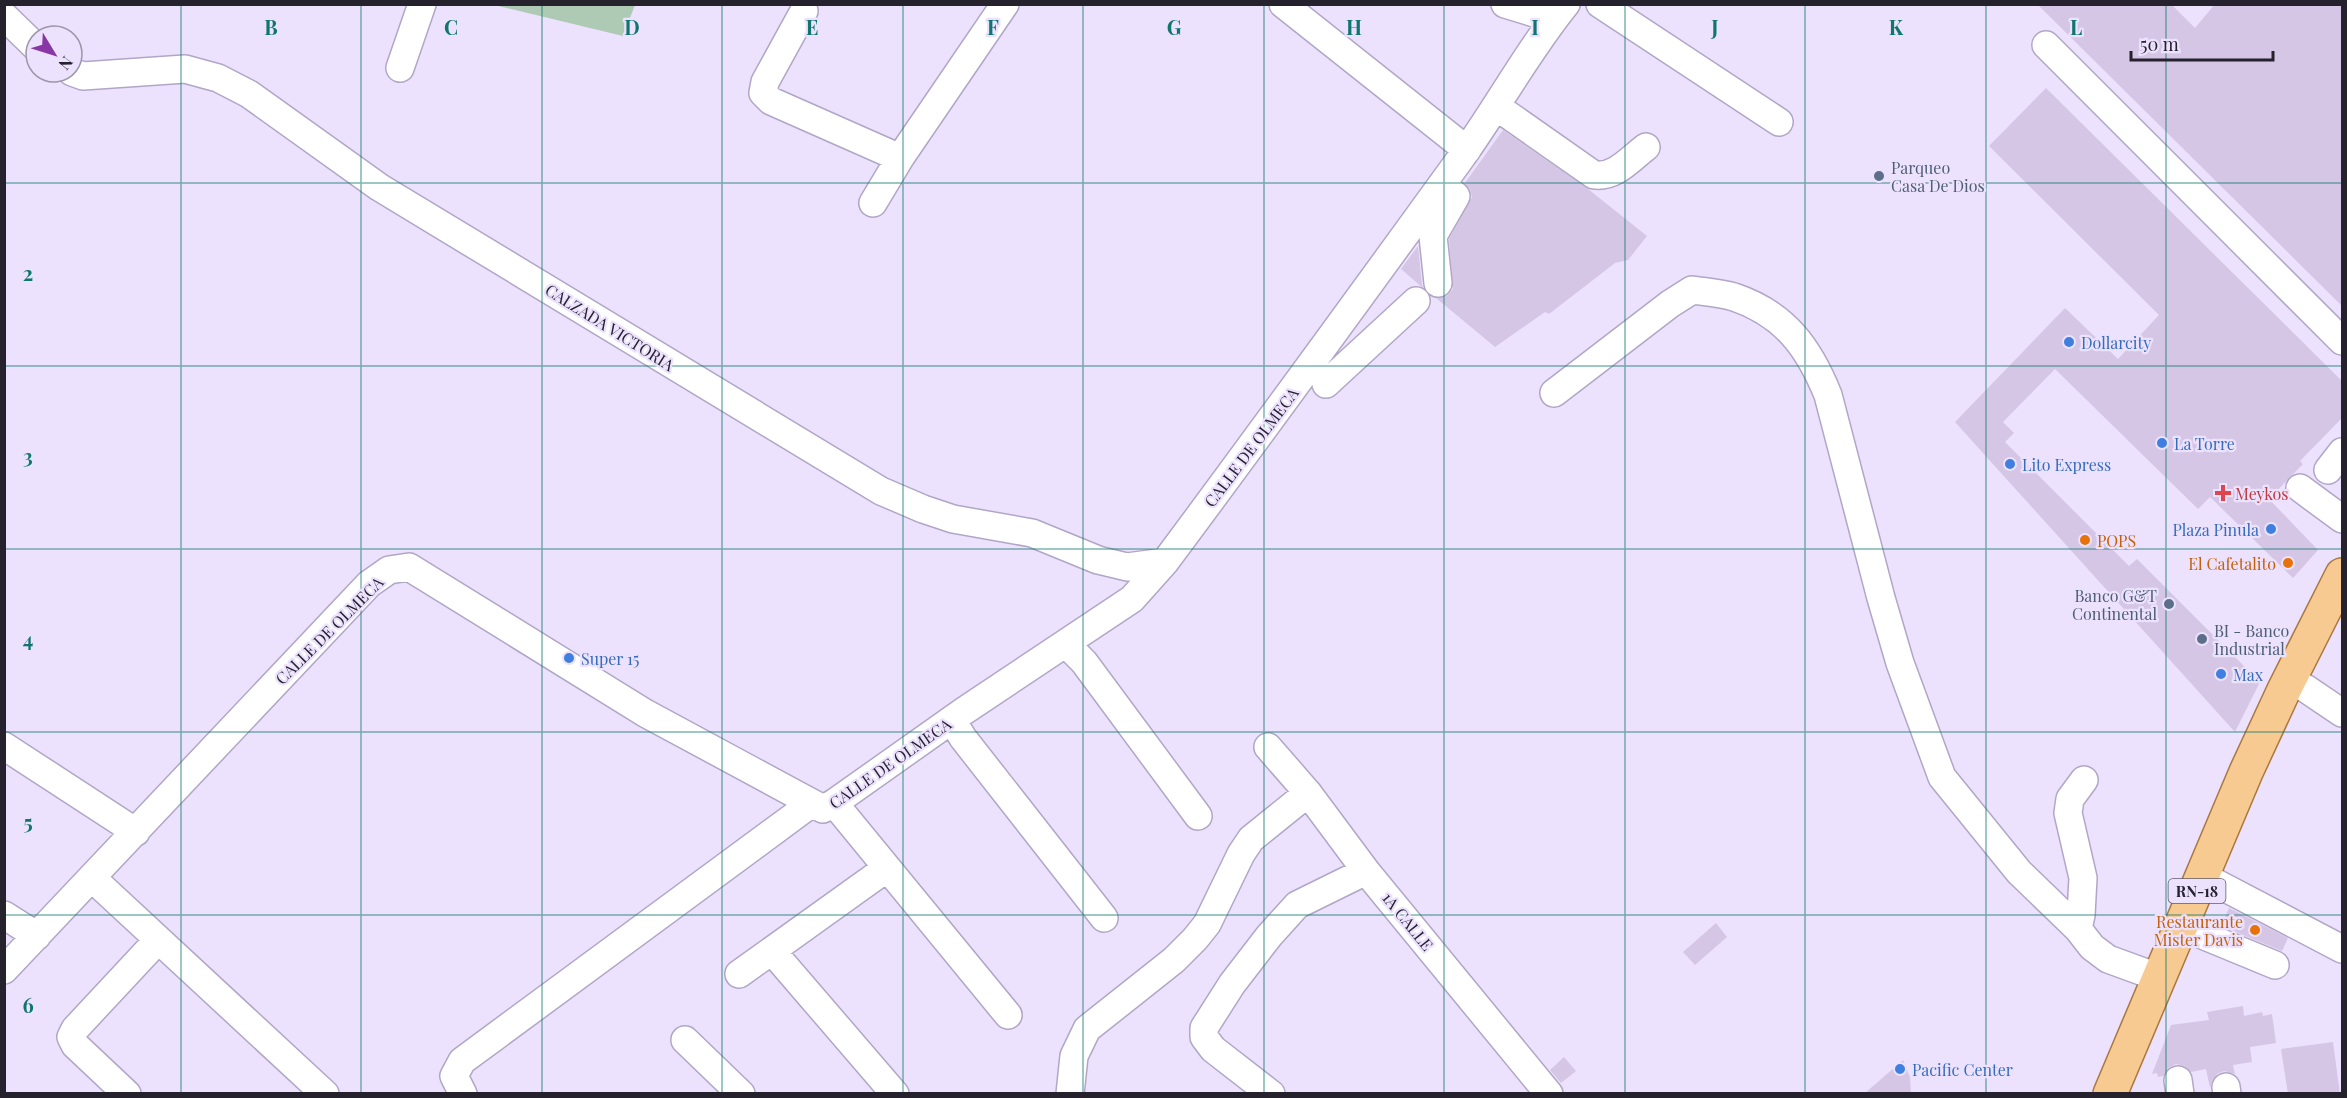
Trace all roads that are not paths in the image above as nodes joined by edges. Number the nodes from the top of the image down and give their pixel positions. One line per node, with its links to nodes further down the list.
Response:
1 (422, 4): 11 (street)
2 (1005, 4): 17 (street)
3 (1283, 4): 16 (street)
4 (1505, 4): 7 (street)
5 (1600, 4): 14 (street)
6 (804, 11): 17 (street)
7 (1560, 12): 13 (street, CALLE DE OLMECA)
8 (4, 16): 9 (street)
9 (24, 35)
10 (2046, 45): 23 (street)
11 (400, 68)
12 (84, 76): 29 (street, CALZADA VICTORIA)
13 (1497, 107): 15 (street); 16 (street, CALLE DE OLMECA)
14 (1779, 122)
15 (1646, 147)
16 (1467, 150): 18 (street, CALLE DE OLMECA)
17 (900, 158): 19 (street)
18 (1443, 184): 20 (street); 22 (street, CALLE DE OLMECA)
19 (873, 203)
20 (1438, 283)
21 (1416, 301): 24 (street)
22 (1332, 338): 24 (street); 29 (street, CALLE DE OLMECA)
23 (2343, 342)
24 (1356, 357): 25 (street)
25 (1326, 384)
26 (1554, 393): 49 (street)
27 (2300, 489): 28 (street)
28 (2343, 519)
29 (1165, 562): 32 (street, CALLE DE OLMECA)
30 (2343, 575): 58 (main road, RN-18)
31 (2343, 612): 33 (main road, RN-18)
32 (1075, 653): 35 (street, CALLE DE OLMECA); 41 (street)
33 (2305, 688): 34 (street); 46 (main road, RN-18)
34 (2343, 713)
35 (958, 729): 40 (street, CALLE DE OLMECA); 48 (street)
36 (4, 746): 42 (street)
37 (1268, 747): 39 (street, 1A CALLE)
38 (2084, 780): 49 (street)
39 (1308, 793): 44 (street, 1A CALLE); 66 (street)
40 (832, 810): 42 (street, CALLE DE OLMECA); 43 (street); 63 (street)
41 (1198, 816)
42 (136, 832): 45 (street, CALLE DE OLMECA)
43 (887, 868): 54 (street); 59 (street)
44 (1366, 871): 67 (street); 68 (street, 1A CALLE)
45 (92, 878): 51 (street, CALLE DE OLMECA); 52 (street)
46 (2216, 883): 50 (main road, RN-18); 53 (street)
47 (4, 915): 51 (street)
48 (1104, 918)
49 (2078, 929): 58 (street)
50 (2195, 932): 55 (street); 70 (main road, RN-18)
51 (37, 936): 56 (street, CALLE DE OLMECA)
52 (158, 939): 61 (street); 62 (street)
53 (2343, 949)
54 (772, 951): 57 (street); 65 (street)
55 (2275, 965)
56 (4, 970)
57 (739, 974)
58 (2160, 978): 69 (main road, RN-18)
59 (1008, 1015)
60 (685, 1040): 64 (street)
61 (127, 1094)
62 (325, 1094)
63 (463, 1094)
64 (741, 1094)
65 (895, 1094)
66 (1070, 1094)
67 (1271, 1094)
68 (1549, 1094)
69 (2110, 1094)
70 (2128, 1094)

